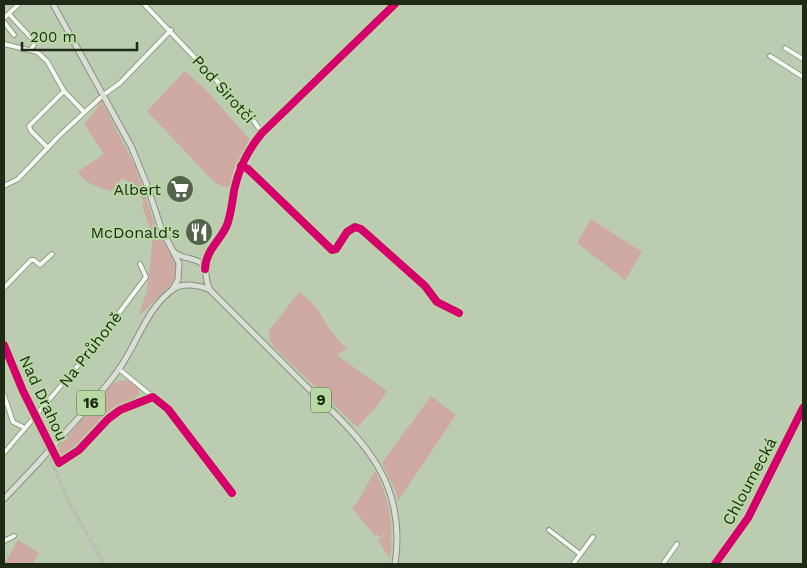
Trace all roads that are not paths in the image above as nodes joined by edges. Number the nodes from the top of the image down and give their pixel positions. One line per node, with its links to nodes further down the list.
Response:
1 (19, 4): 5 (street)
2 (53, 4): 26 (main road)
3 (144, 4): 8 (street, Pod Sirotčí)
4 (395, 4): 22 (street)
5 (9, 14): 6 (street); 12 (street)
6 (4, 18)
7 (4, 22): 9 (street)
8 (171, 30): 17 (street); 22 (street, Pod Sirotčí)
9 (14, 34)
10 (4, 44): 12 (street)
11 (785, 48): 14 (street)
12 (30, 50): 16 (street)
13 (770, 56): 15 (street)
14 (803, 60)
15 (803, 77)
16 (64, 92): 19 (street); 21 (street)
17 (106, 93)
18 (100, 98): 19 (street)
19 (84, 112): 23 (street)
20 (23, 128): 21 (street)
21 (29, 128): 23 (street)
22 (262, 133): 24 (street)
23 (48, 148): 25 (street)
24 (241, 166): 27 (street); 39 (street)
25 (4, 186)
26 (174, 252): 29 (main road); 32 (main road)
27 (209, 253): 29 (street); 31 (street)
28 (52, 254): 36 (street)
29 (193, 260): 31 (main road); 32 (main road)
30 (140, 264): 45 (street, Na Průhoně)
31 (205, 269): 33 (main road, 9)
32 (179, 271): 34 (main road); 37 (main road, 16)
33 (205, 276): 35 (main road); 38 (main road, 9)
34 (188, 285): 35 (main road, 9); 37 (main road)
35 (195, 286): 38 (main road, 9)
36 (4, 288)
37 (172, 290): 41 (main road, 16)
38 (211, 291): 56 (main road, 9)
39 (459, 313)
40 (4, 345): 45 (street, Nad Drahou)
41 (119, 369): 43 (street); 49 (main road, 16, bridge)
42 (4, 395): 46 (street)
43 (153, 397): 45 (street, Nad Drahou); 48 (street)
44 (803, 408): 59 (street, Chloumecká)
45 (36, 415): 46 (street, Na Průhoně)
46 (25, 428): 47 (street, Na Průhoně)
47 (4, 453)
48 (232, 493)
49 (4, 499)
50 (549, 530): 55 (street)
51 (14, 536): 53 (street)
52 (593, 537): 55 (street)
53 (4, 540)
54 (677, 544): 58 (street)
55 (580, 554): 57 (street)
56 (395, 564)
57 (573, 564)
58 (662, 564)
59 (716, 564)

